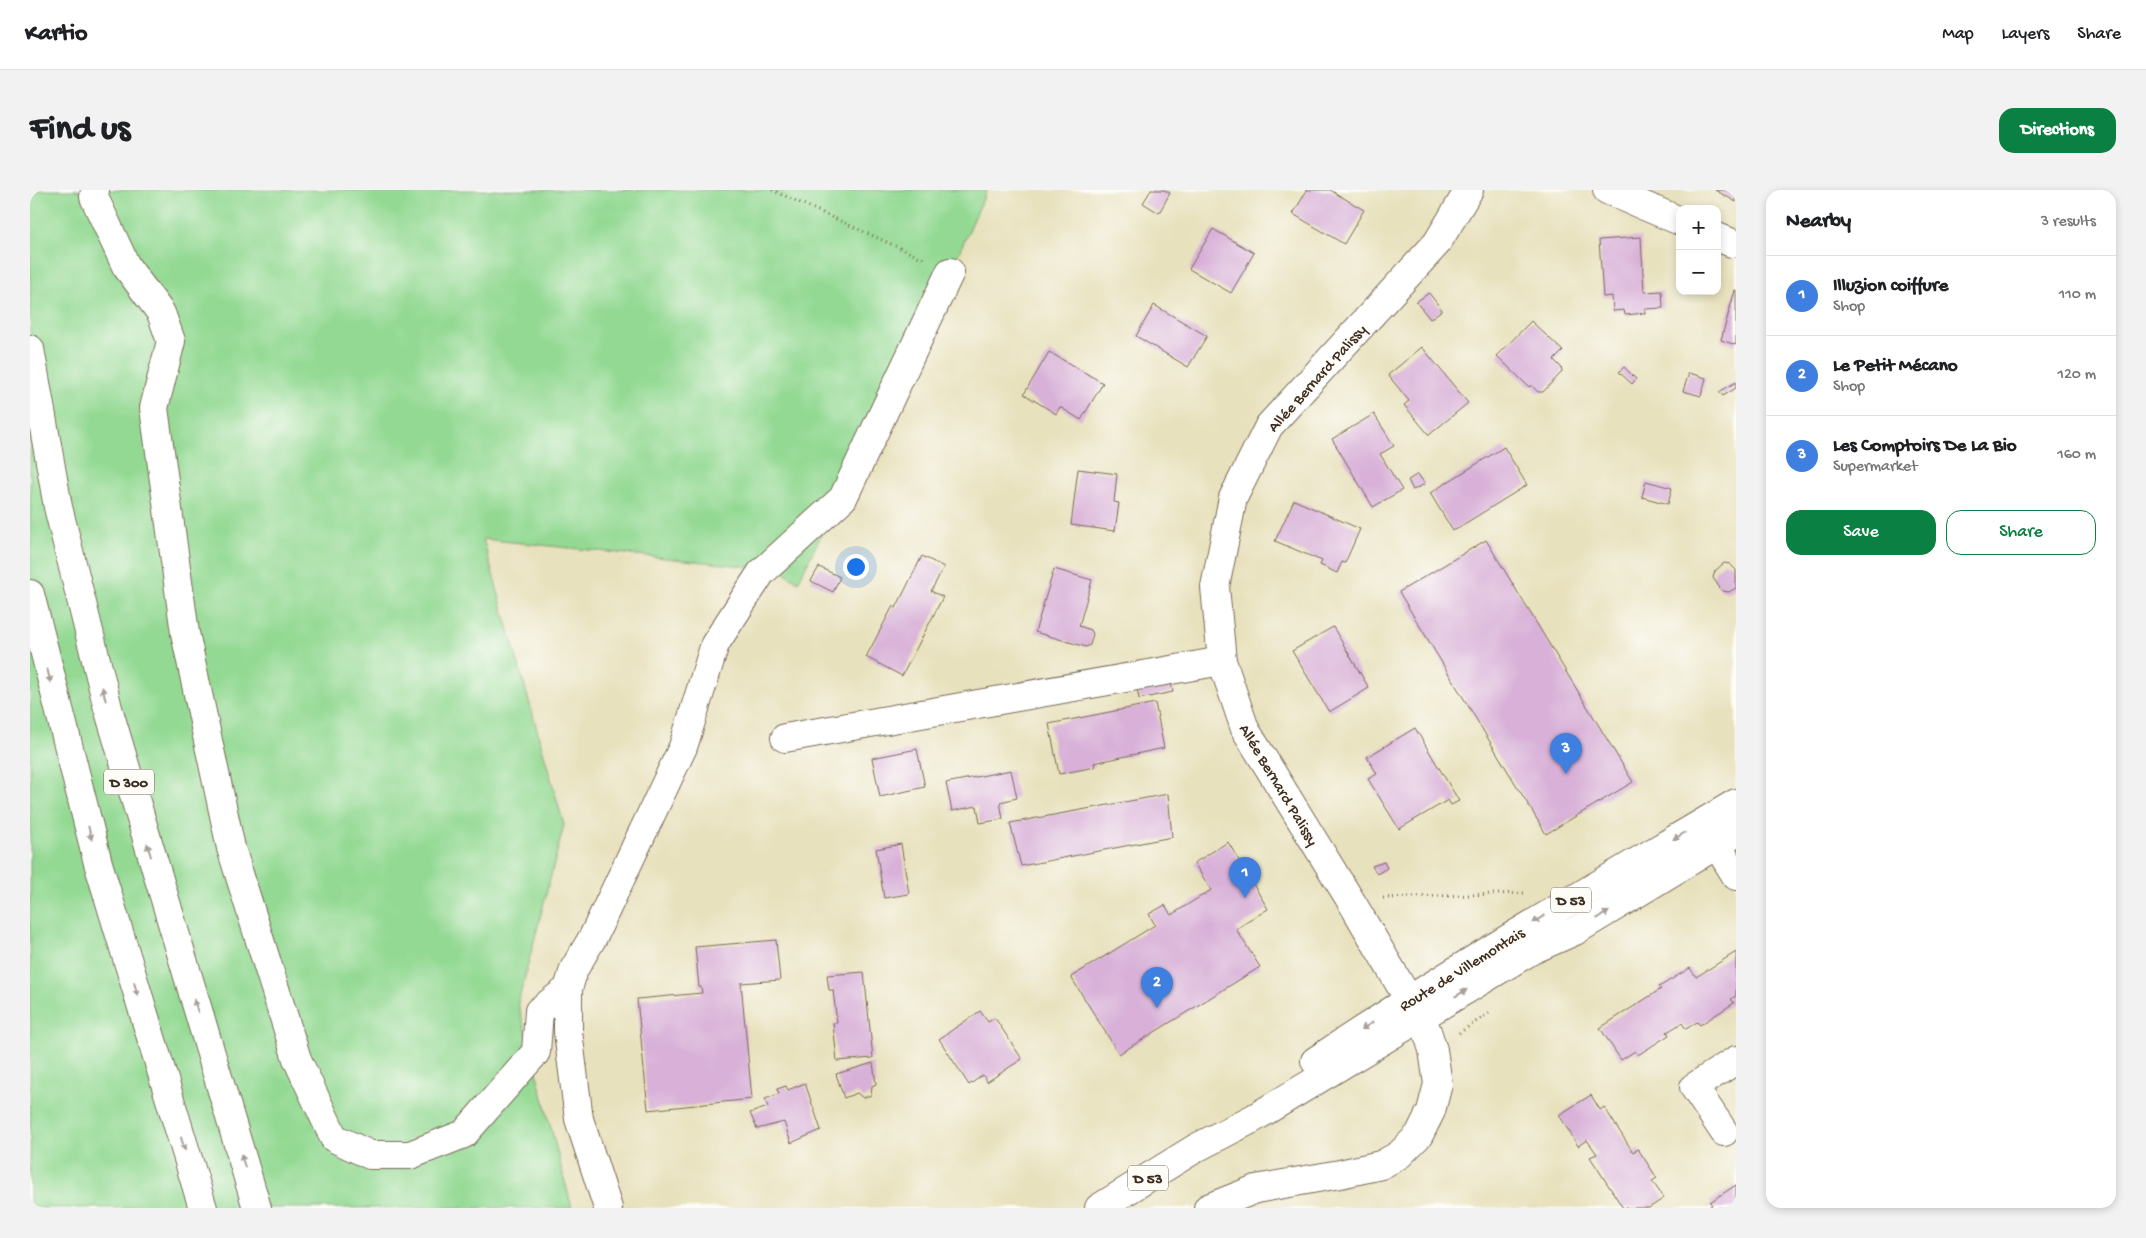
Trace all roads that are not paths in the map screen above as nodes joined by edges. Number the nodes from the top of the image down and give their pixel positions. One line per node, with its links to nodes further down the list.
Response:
1 (95, 190): 14 (main road)
2 (1469, 190): 8 (main road, Allée Bernard Palissy)
3 (1607, 190): 4 (main road)
4 (1676, 219)
5 (950, 272): 14 (main road)
6 (30, 349): 19 (main road, D 300, one-way to 6)
7 (30, 594): 18 (main road, D 300, one-way to 18)
8 (1222, 661): 9 (main road); 15 (main road, Allée Bernard Palissy)
9 (785, 738)
10 (1736, 803): 11 (main road, Route de Villemontais / D 53)
11 (1703, 822): 12 (main road); 15 (main road, Route de Villemontais / D 53, one-way to 15)
12 (1726, 839): 13 (main road); 15 (main road, Route de Villemontais / D 53, one-way to 12)
13 (1736, 876)
14 (568, 989): 20 (main road)
15 (1414, 1009): 21 (main road, Route de Villemontais / D 53); 22 (main road, Allée Bernard Palissy)
16 (1736, 1060): 17 (main road)
17 (1724, 1132)
18 (203, 1208)
19 (257, 1208)
20 (608, 1208)
21 (1099, 1208)
22 (1208, 1208)

